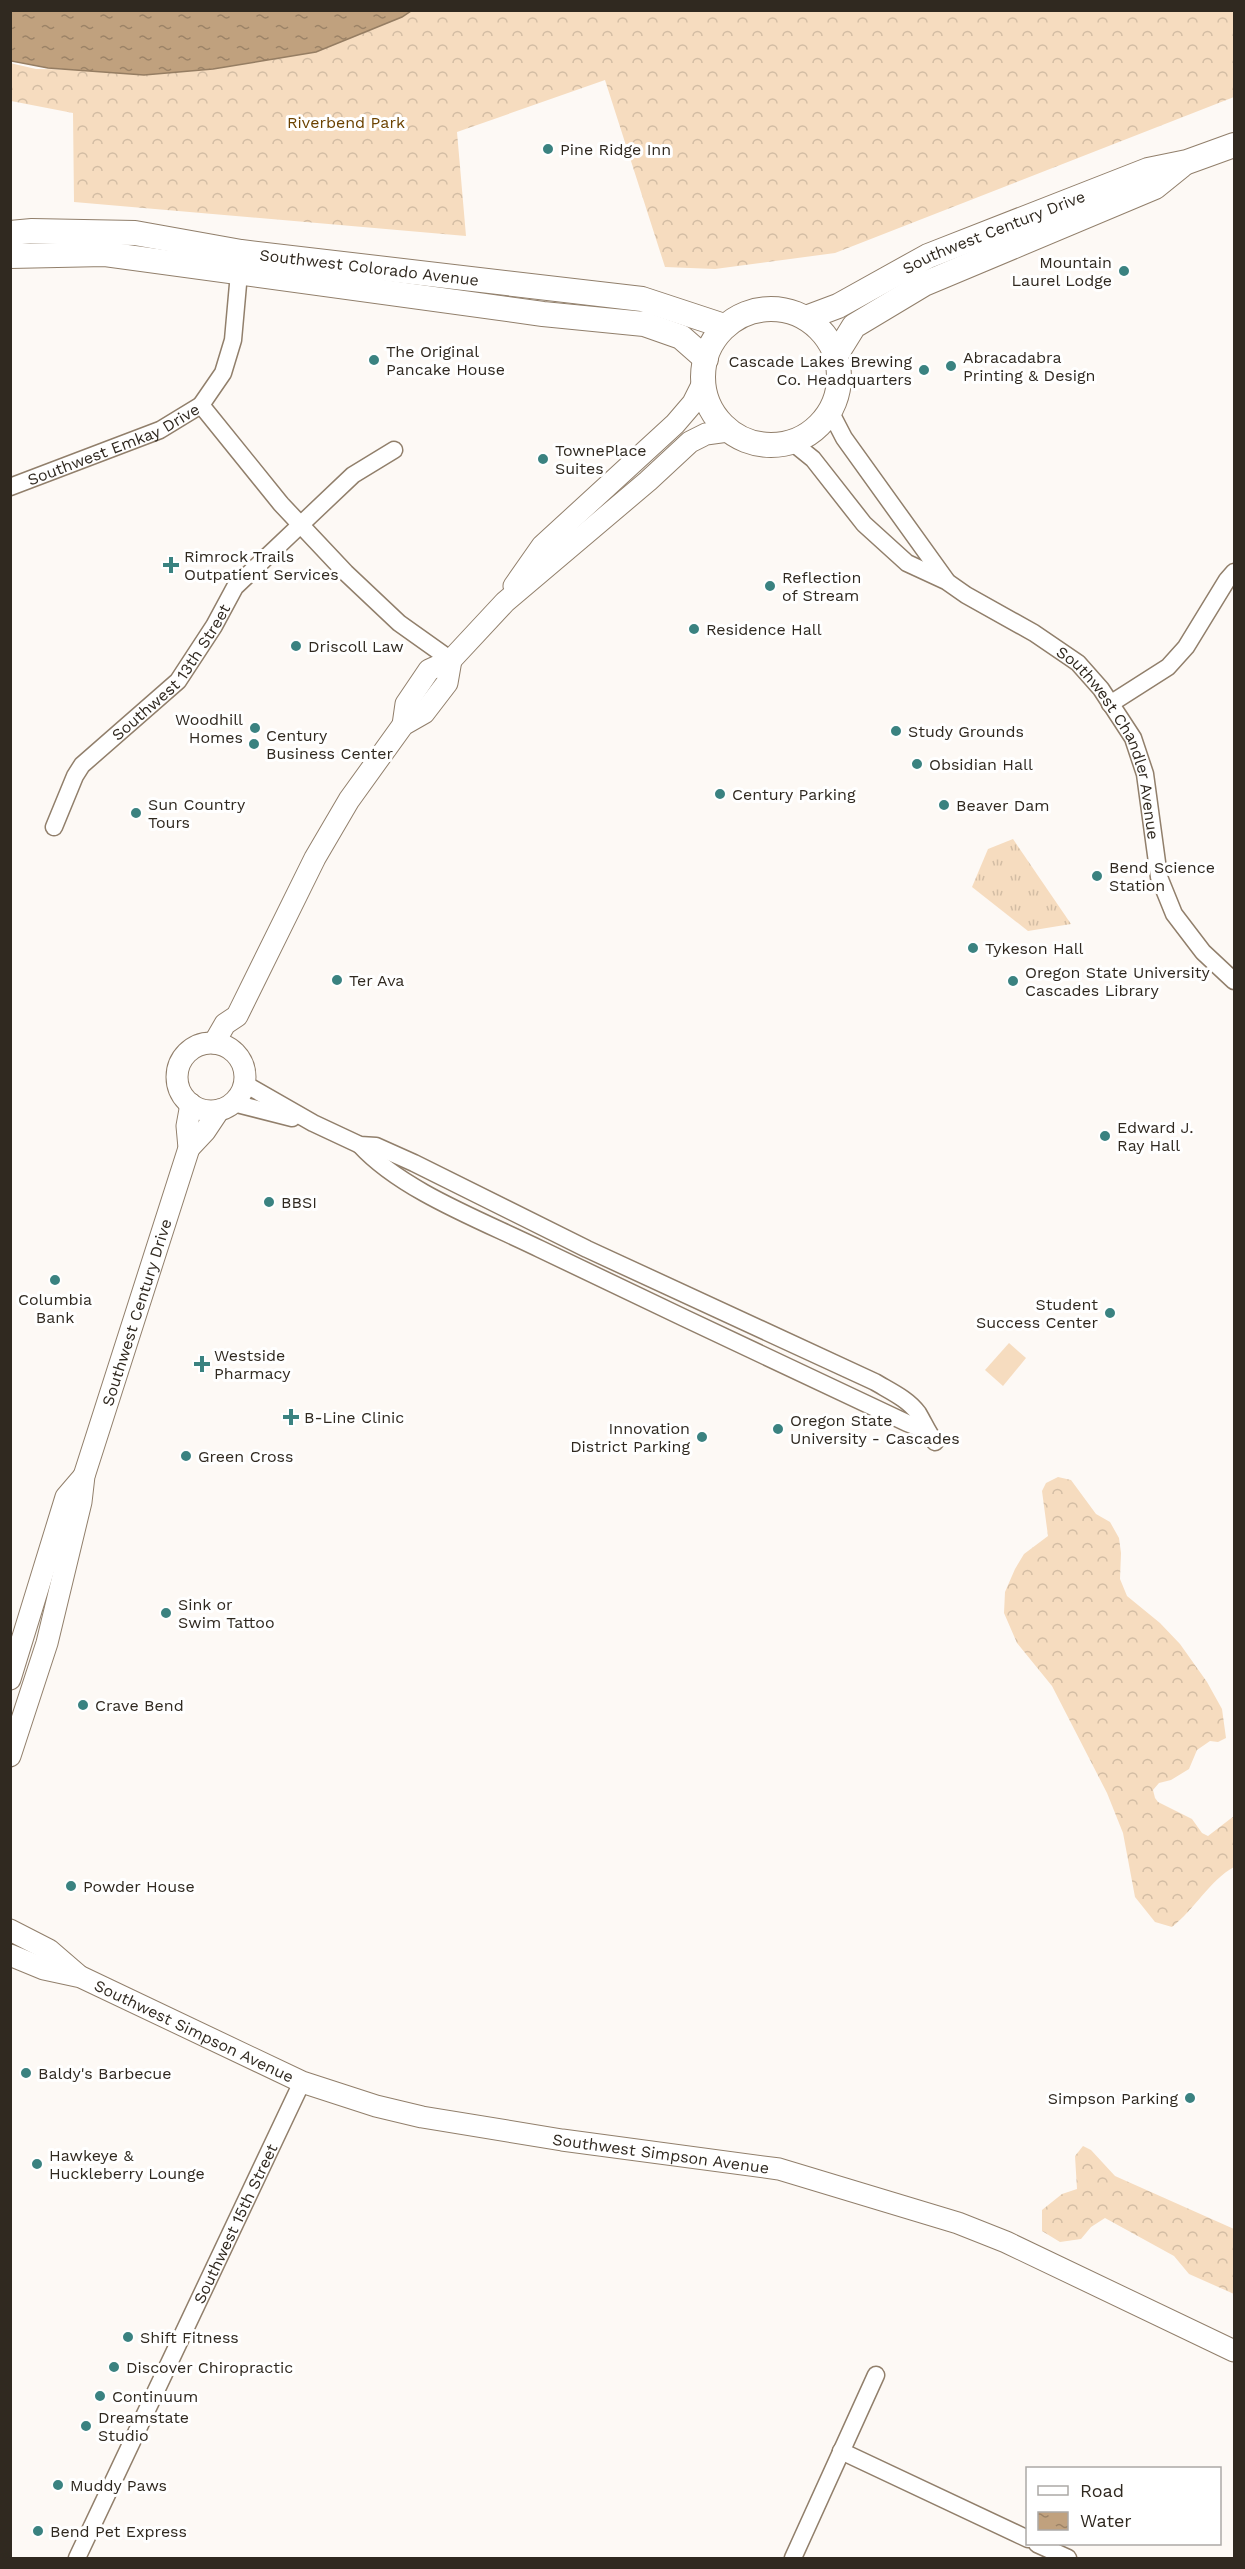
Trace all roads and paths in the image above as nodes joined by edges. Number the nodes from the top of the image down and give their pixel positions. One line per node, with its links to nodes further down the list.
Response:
1 (1234, 145): 2 (main road, Southwest Century Drive)
2 (1187, 162): 6 (main road, Southwest Century Drive); 8 (main road, Southwest Century Drive)
3 (10, 232): 5 (main road, Southwest Colorado Avenue)
4 (10, 256): 5 (main road, Southwest Colorado Avenue)
5 (240, 263): 7 (main road, Southwest Colorado Avenue); 9 (main road, Southwest Colorado Avenue); 11 (street, Southwest Emkay Drive)
6 (806, 318): 7 (main road); 8 (main road)
7 (724, 326): 9 (main road)
8 (836, 355): 12 (main road)
9 (706, 359): 10 (main road)
10 (701, 387): 13 (main road); 20 (street, Southwest Century Drive)
11 (201, 405): 16 (street, Southwest Emkay Drive); 17 (street)
12 (830, 411): 14 (main road); 19 (street, Southwest Chandler Avenue)
13 (728, 431): 14 (main road); 20 (street, Southwest Century Drive)
14 (792, 442): 19 (street, Southwest Chandler Avenue)
15 (394, 450): 17 (street, Southwest 13th Street)
16 (10, 487)
17 (301, 524): 21 (street); 23 (street, Southwest 13th Street)
18 (1234, 572): 22 (street)
19 (946, 581): 22 (street, Southwest Chandler Avenue)
20 (505, 602): 21 (street, Southwest Century Drive)
21 (451, 660): 25 (street, Southwest Century Drive)
22 (1110, 705): 24 (street, Southwest Chandler Avenue)
23 (54, 827)
24 (1234, 981)
25 (237, 1016): 26 (street, Southwest Century Drive); 27 (street, Southwest Century Drive)
26 (214, 1043): 27 (street); 29 (street, Southwest Century Drive)
27 (234, 1052): 28 (street)
28 (245, 1084): 30 (street, Southwest Century Drive); 31 (street)
29 (190, 1104): 30 (street); 33 (street, Southwest Century Drive)
30 (226, 1107): 31 (street); 33 (street, Southwest Century Drive)
31 (314, 1124): 32 (street)
32 (360, 1145): 32 (street)
33 (189, 1148): 34 (street, Southwest Century Drive)
34 (84, 1476): 35 (street, Southwest Century Drive); 38 (street, Southwest Century Drive)
35 (17, 1658): 36 (street, Southwest Century Drive); 37 (street)
36 (10, 1680)
37 (10, 1718)
38 (12, 1746)
39 (10, 1930): 41 (street, Southwest Simpson Avenue)
40 (10, 1955): 41 (street, Southwest Simpson Avenue)
41 (81, 1977): 42 (street, Southwest Simpson Avenue)
42 (302, 2082): 43 (street, Southwest Simpson Avenue); 48 (street, Southwest 15th Street)
43 (1234, 2351)
44 (876, 2375): 45 (street)
45 (841, 2451): 46 (street); 49 (street)
46 (1026, 2538)
47 (1039, 2545): 50 (street)
48 (77, 2559)
49 (793, 2559)
50 (1068, 2559)

